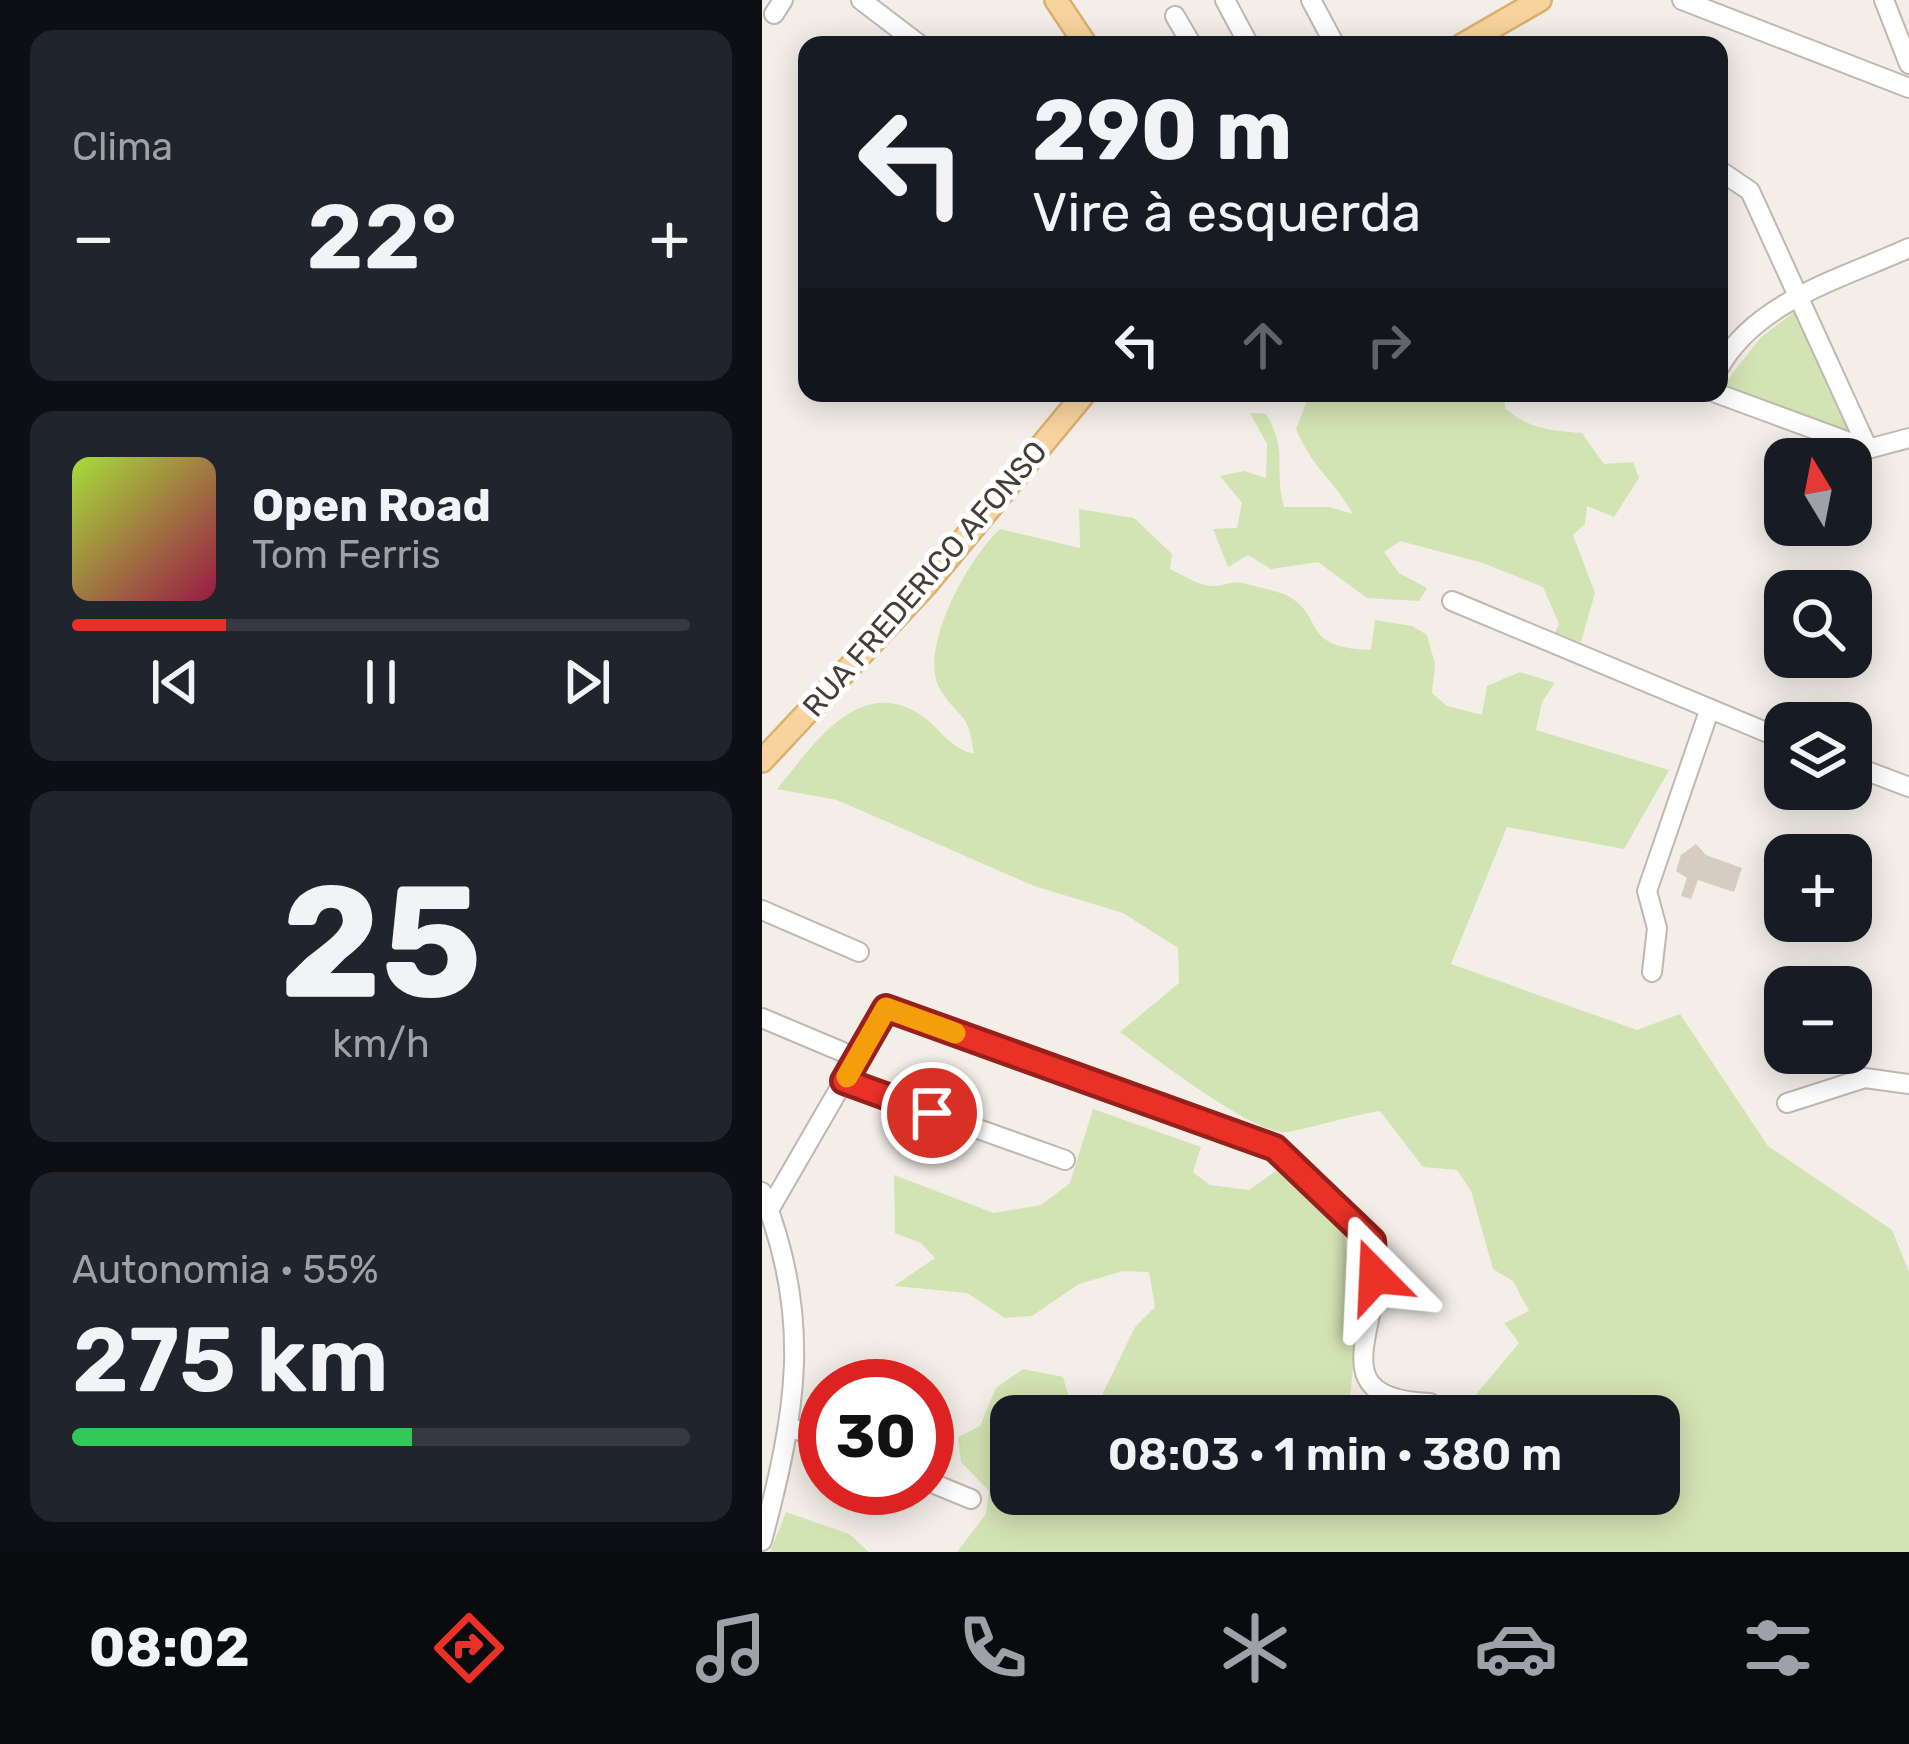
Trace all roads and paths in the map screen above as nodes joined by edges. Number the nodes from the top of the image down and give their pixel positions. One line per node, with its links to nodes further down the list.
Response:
1 (861, 0): 9 (street)
2 (1056, 0): 10 (main road)
3 (1225, 0): 12 (street)
4 (1312, 0): 13 (street)
5 (1540, 0): 14 (main road)
6 (1682, 0): 17 (street)
7 (1884, 0): 15 (street)
8 (1175, 16): 11 (street)
9 (908, 36)
10 (1080, 36)
11 (1187, 36)
12 (1244, 36)
13 (1330, 36)
14 (1496, 36)
15 (1905, 40): 16 (street)
16 (1909, 64)
17 (1909, 88)
18 (1728, 175): 20 (street)
19 (1909, 248): 20 (street)
20 (1800, 297): 21 (street); 25 (street)
21 (1728, 357)
22 (1728, 397): 24 (street)
23 (1078, 402): 31 (main road, RUA FREDERICO AFONSO)
24 (1838, 438)
25 (1863, 438)
26 (1909, 438): 27 (street)
27 (1872, 448)
28 (1451, 601): 29 (street)
29 (1709, 711): 30 (street); 36 (street)
30 (1764, 732)
31 (762, 761)
32 (1872, 773): 33 (street)
33 (1909, 787)
34 (762, 910): 35 (street)
35 (860, 952)
36 (1652, 972)
37 (762, 1018): 38 (street)
38 (857, 1058): 39 (street); 44 (street)
39 (844, 1081): 42 (street); 43 (street)
40 (1909, 1084): 41 (street)
41 (1787, 1103)
42 (1065, 1160)
43 (764, 1203): 45 (street)
44 (1379, 1395)
45 (790, 1427): 46 (street); 49 (street)
46 (798, 1430)
47 (954, 1491): 48 (street)
48 (971, 1498)
49 (766, 1509): 50 (street)
50 (762, 1541)

